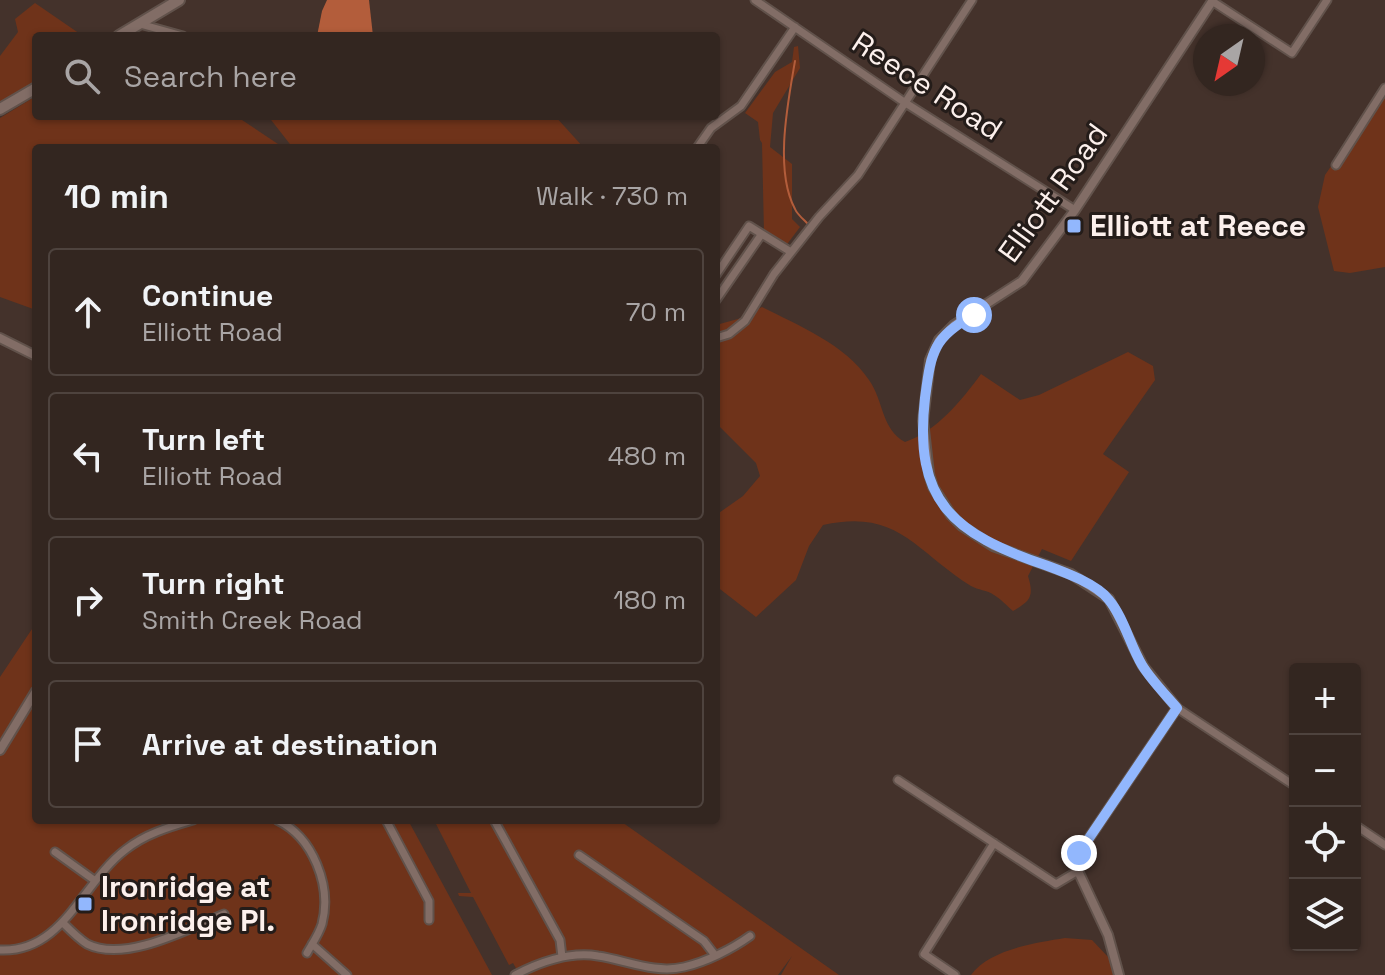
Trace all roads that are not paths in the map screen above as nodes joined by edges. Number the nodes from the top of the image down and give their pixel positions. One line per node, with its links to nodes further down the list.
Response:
1 (179, 0): 6 (main road)
2 (755, 0): 7 (street, Reece Road)
3 (972, 0): 12 (street)
4 (1212, 0): 5 (street); 16 (street, Elliott Road)
5 (1327, 0)
6 (140, 24): 8 (main road); 9 (street)
7 (795, 27): 12 (street, Reece Road); 14 (street)
8 (126, 32)
9 (169, 32)
10 (1385, 88): 15 (street)
11 (32, 90): 13 (main road)
12 (904, 102): 16 (street, Reece Road); 18 (street)
13 (0, 109)
14 (700, 144)
15 (1336, 165)
16 (1075, 210): 25 (street, Elliott Road)
17 (761, 235): 18 (street); 19 (street); 20 (street)
18 (791, 252): 21 (street)
19 (720, 269)
20 (720, 294)
21 (720, 337)
22 (0, 338): 23 (street)
23 (32, 354)
24 (32, 698): 26 (street)
25 (1177, 708): 28 (street, Elliott Road); 38 (street)
26 (0, 750)
27 (898, 780): 34 (street)
28 (1289, 782)
29 (163, 824): 39 (street)
30 (285, 824): 44 (street)
31 (388, 824): 41 (street)
32 (496, 824): 48 (street)
33 (1361, 829): 35 (street)
34 (994, 843): 38 (street); 51 (street)
35 (1385, 845)
36 (55, 852): 39 (street)
37 (579, 855): 47 (street)
38 (1078, 871): 52 (street)
39 (94, 880): 42 (street)
40 (224, 914): 42 (street)
41 (429, 920)
42 (63, 923): 45 (street)
43 (750, 936): 47 (street)
44 (312, 944): 46 (street); 49 (street)
45 (0, 950)
46 (307, 953)
47 (714, 954): 48 (street)
48 (562, 957): 50 (street)
49 (347, 975)
50 (515, 975)
51 (955, 975)
52 (1119, 975)

